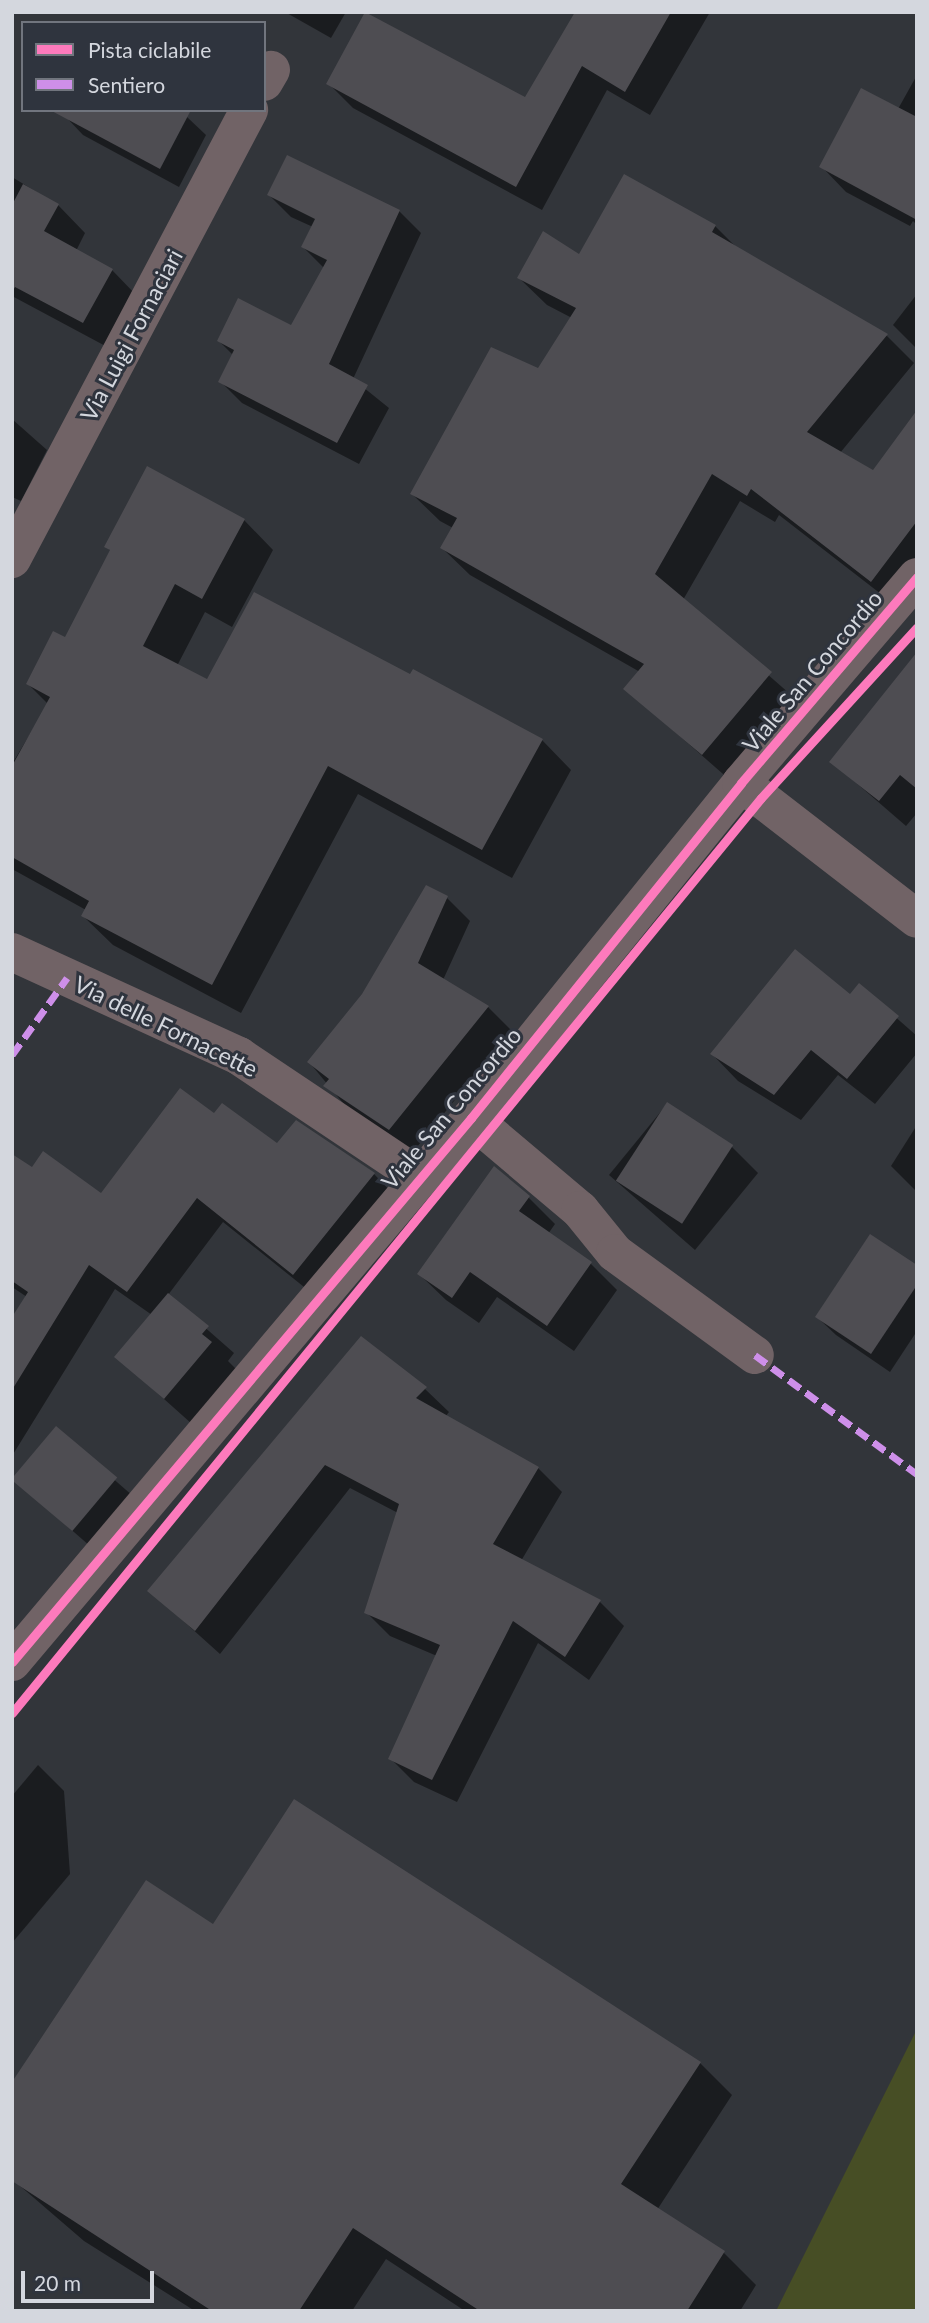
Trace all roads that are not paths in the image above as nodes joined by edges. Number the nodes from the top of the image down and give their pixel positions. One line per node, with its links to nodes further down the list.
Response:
1 (248, 112): 2 (street, Via Luigi Fornaciari)
2 (12, 559)
3 (917, 577): 4 (street, Viale San Concordio)
4 (741, 783): 5 (street); 7 (street, Viale San Concordio)
5 (917, 919)
6 (12, 952): 8 (street, Via delle Fornacette)
7 (471, 1118): 8 (street, Viale San Concordio); 9 (street)
8 (420, 1177): 10 (street, Viale San Concordio)
9 (755, 1355)
10 (12, 1662)

